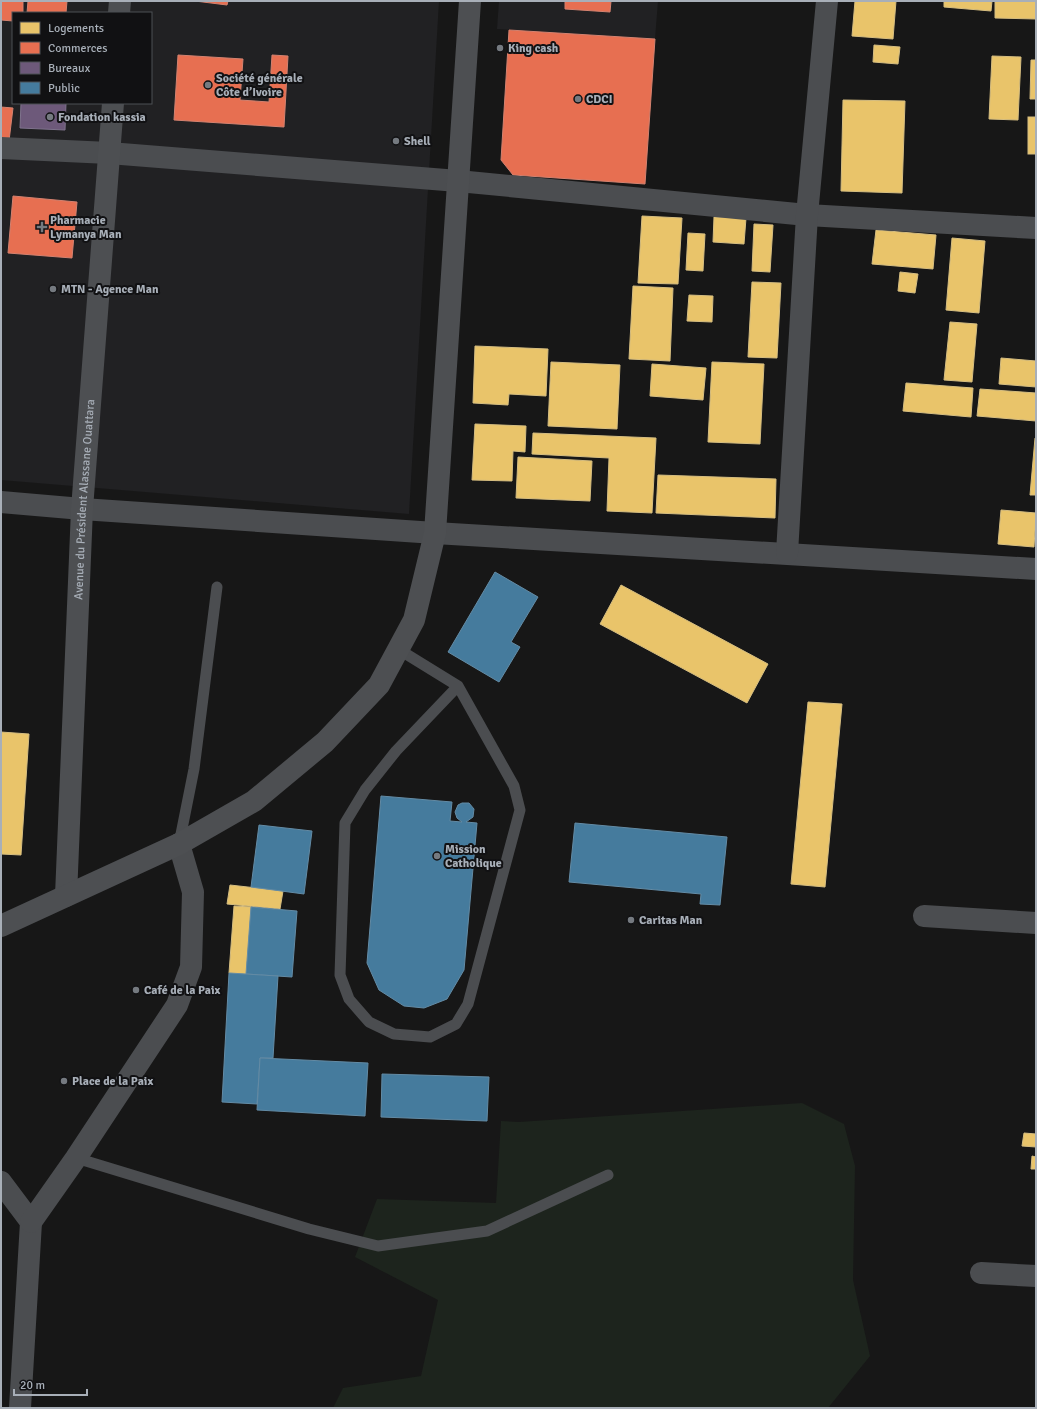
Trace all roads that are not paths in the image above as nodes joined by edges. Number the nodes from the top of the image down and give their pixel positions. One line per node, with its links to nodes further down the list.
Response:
1 (120, 1): 4 (main road)
2 (470, 1): 8 (main road)
3 (827, 1): 9 (street)
4 (119, 12)
5 (112, 104): 7 (main road, Avenue du Président Alassane Ouattara)
6 (1, 148): 7 (street)
7 (109, 153): 8 (street); 12 (main road, Avenue du Président Alassane Ouattara)
8 (458, 181): 9 (street); 13 (main road)
9 (807, 215): 10 (street); 14 (street)
10 (1036, 228)
11 (1, 502): 12 (street)
12 (82, 509): 13 (street); 20 (main road, Avenue du Président Alassane Ouattara)
13 (435, 533): 14 (street); 17 (main road)
14 (787, 553): 15 (street)
15 (1036, 569)
16 (217, 587): 19 (lane)
17 (398, 648): 18 (lane); 19 (main road)
18 (458, 686): 18 (lane)
19 (179, 844): 20 (main road); 24 (street)
20 (66, 896): 23 (main road)
21 (924, 916): 22 (street)
22 (1036, 923)
23 (1, 926)
24 (76, 1158): 25 (lane); 27 (street)
25 (608, 1175)
26 (1, 1182): 27 (street)
27 (31, 1222): 30 (street)
28 (981, 1273): 29 (street)
29 (1036, 1276)
30 (20, 1408)

